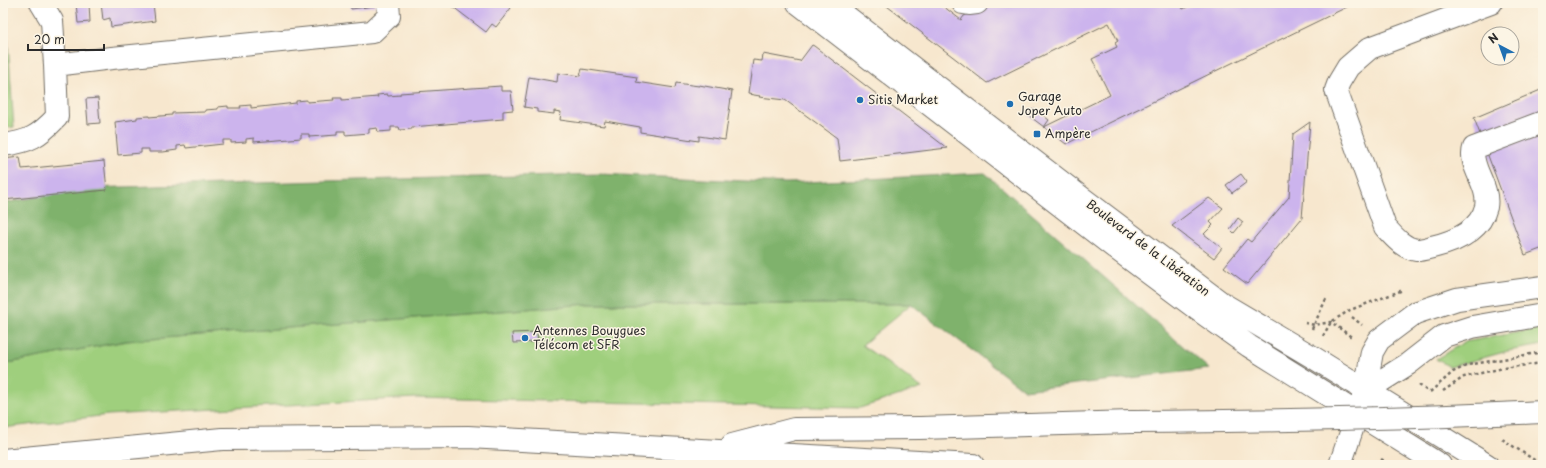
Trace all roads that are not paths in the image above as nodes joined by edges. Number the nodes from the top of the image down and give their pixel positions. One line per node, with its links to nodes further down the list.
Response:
1 (41, 3): 8 (main road)
2 (388, 3): 8 (main road)
3 (798, 3): 9 (main road, Boulevard de la Libération)
4 (829, 3): 9 (main road, Boulevard de la Libération)
5 (963, 3): 6 (main road)
6 (977, 3)
7 (1491, 3): 10 (main road)
8 (55, 65): 11 (main road)
9 (939, 99): 14 (main road, Boulevard de la Libération); 16 (main road, Boulevard de la Libération)
10 (1543, 122)
11 (3, 145)
12 (1543, 286): 14 (main road)
13 (1543, 315): 14 (main road)
14 (1365, 391): 16 (main road); 22 (main road, Boulevard de la Libération)
15 (1543, 412): 17 (main road, bridge)
16 (1357, 413): 20 (main road); 21 (main road, Boulevard de la Libération)
17 (712, 450): 18 (main road); 19 (main road)
18 (3, 460)
19 (973, 465)
20 (1340, 465)
21 (1440, 465)
22 (1487, 465)

